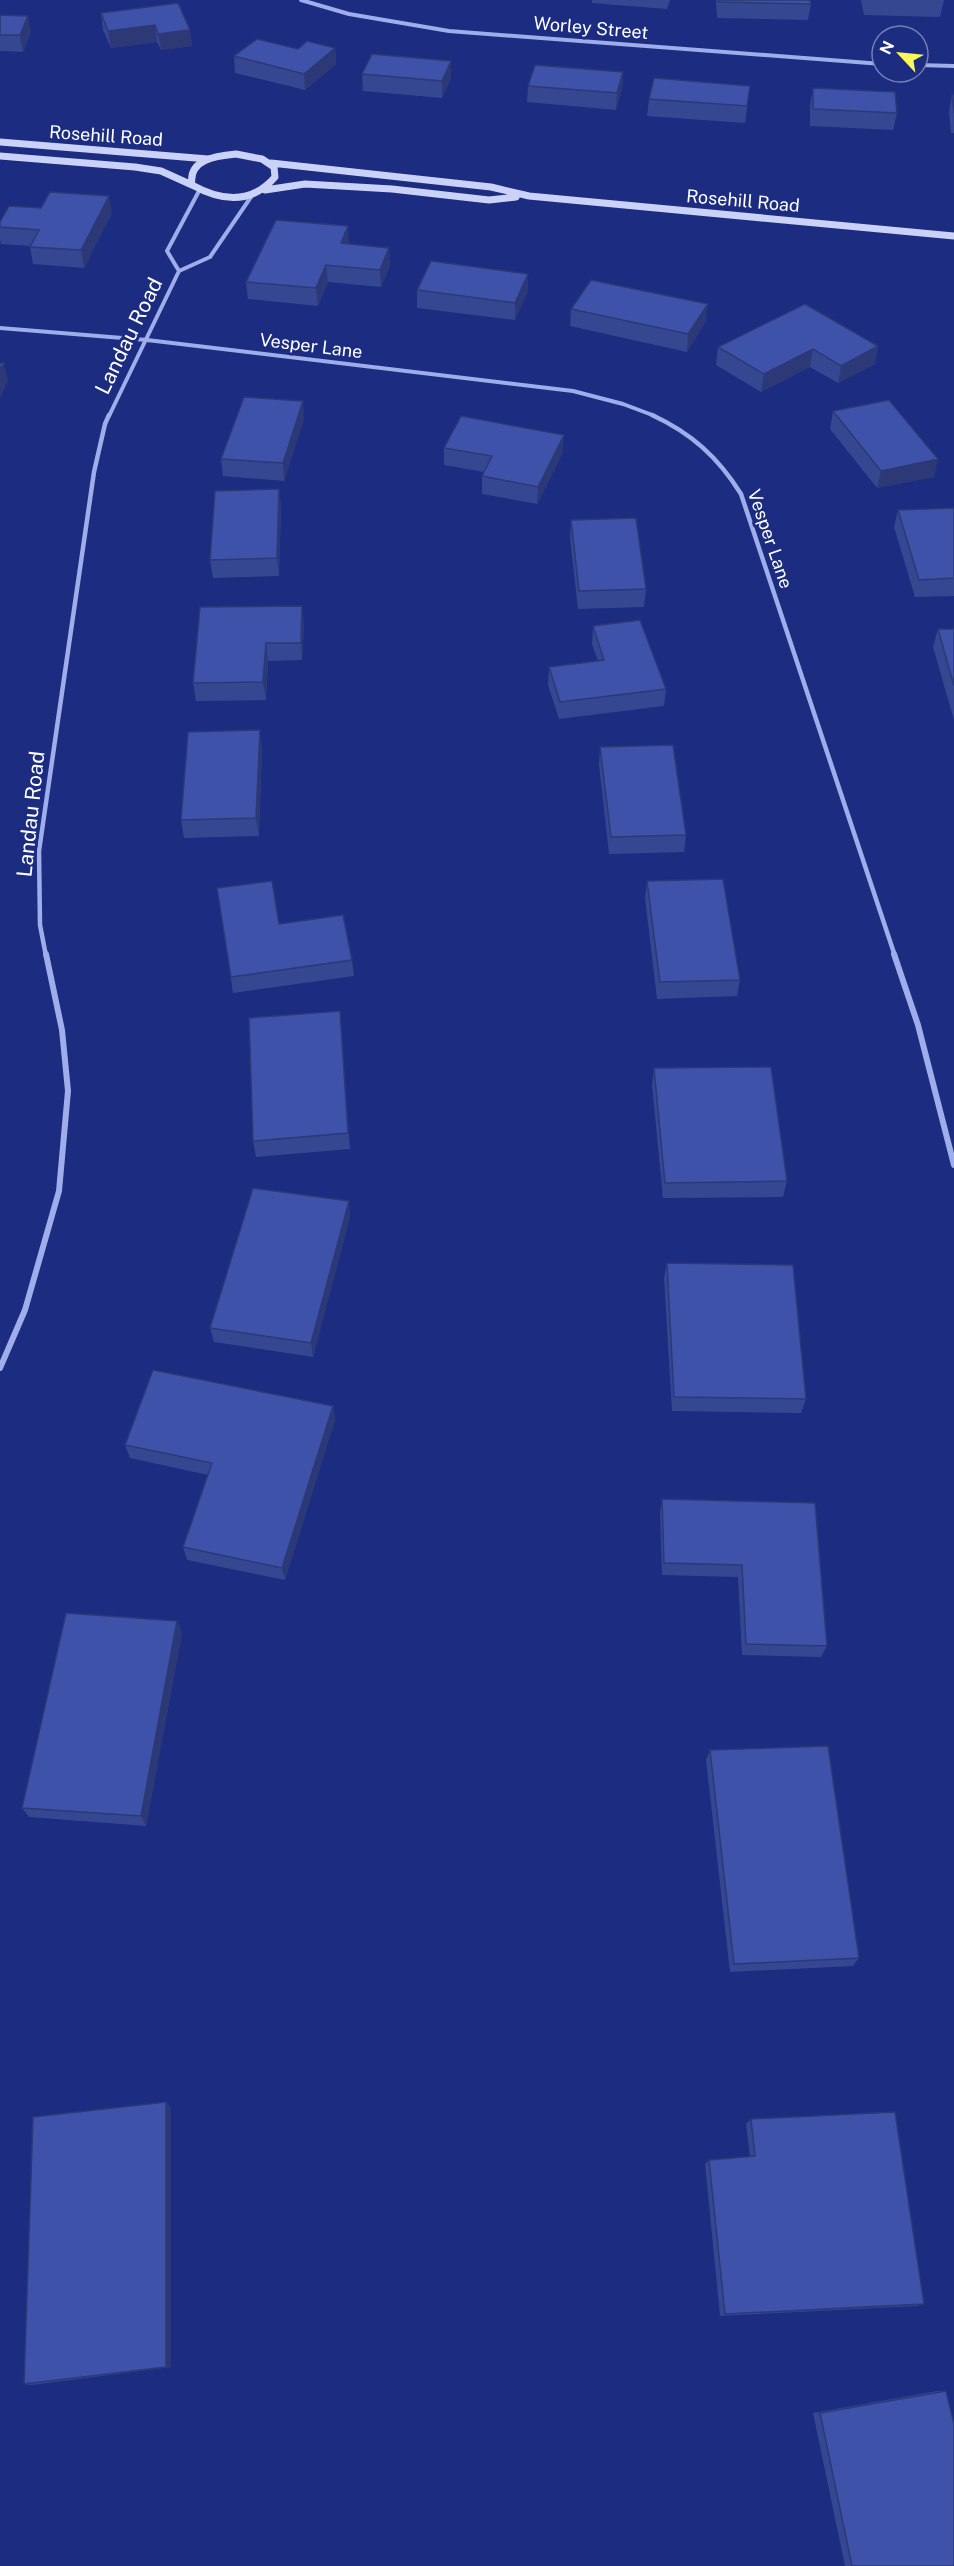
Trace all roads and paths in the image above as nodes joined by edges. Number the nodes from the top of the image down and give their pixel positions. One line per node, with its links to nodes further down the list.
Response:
1 (301, 0): 2 (street, Worley Street)
2 (870, 63)
3 (930, 65): 4 (street)
4 (954, 66)
5 (0, 142): 7 (main road, Rosehill Road)
6 (0, 156): 9 (main road, Rosehill Road)
7 (210, 159): 8 (main road, Rosehill Road); 9 (main road)
8 (271, 164): 10 (main road); 13 (main road, Rosehill Road)
9 (192, 185): 11 (main road, Rosehill Road)
10 (265, 189): 12 (main road, Rosehill Road); 13 (main road, Rosehill Road)
11 (199, 191): 12 (main road, Rosehill Road); 15 (street, Landau Road)
12 (253, 194): 15 (street, Landau Road)
13 (529, 196): 14 (main road, Rosehill Road)
14 (954, 236)
15 (179, 271): 17 (street, Landau Road)
16 (0, 328): 17 (street, Vesper Lane)
17 (147, 340): 18 (street, Vesper Lane); 19 (street, Landau Road)
18 (954, 1165)
19 (0, 1368)

